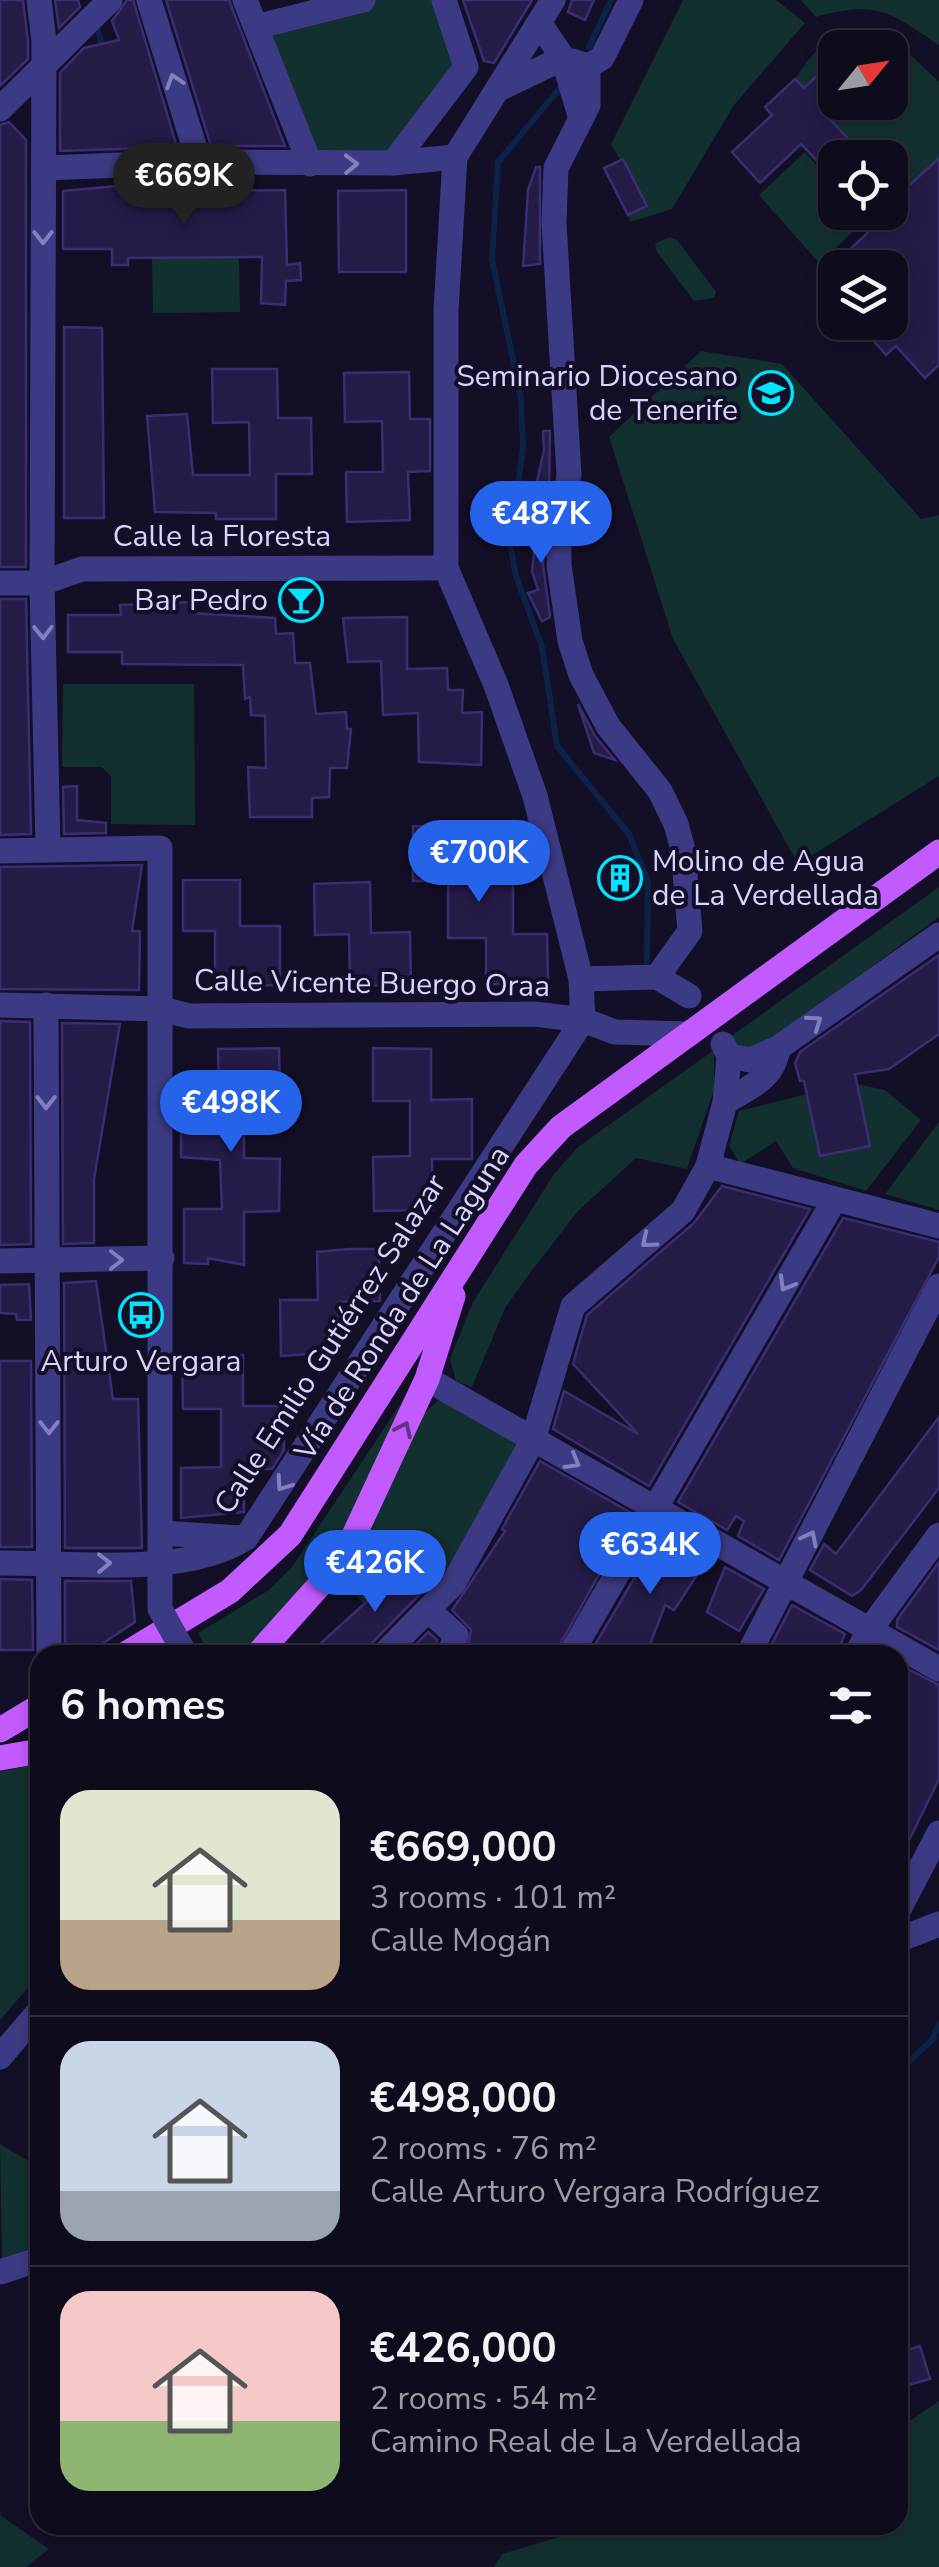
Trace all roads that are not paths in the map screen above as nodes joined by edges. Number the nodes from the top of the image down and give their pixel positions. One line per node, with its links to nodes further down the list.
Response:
1 (39, 0): 12 (street)
2 (149, 0): 16 (street, one-way to 2)
3 (244, 0): 10 (street)
4 (363, 0): 10 (street)
5 (444, 0): 17 (street)
6 (554, 0): 9 (street)
7 (631, 0): 11 (street)
8 (107, 3): 12 (street)
9 (540, 24): 11 (street); 13 (street)
10 (256, 27): 18 (street)
11 (576, 62): 13 (street); 27 (street)
12 (42, 71): 14 (street); 19 (street)
13 (502, 88): 15 (street)
14 (0, 109)
15 (455, 157): 17 (street); 20 (street)
16 (200, 162): 18 (street); 19 (street)
17 (392, 163): 18 (street, one-way to 17)
18 (310, 164)
19 (44, 168): 22 (street, one-way to 22)
20 (446, 568): 22 (street, Calle la Floresta); 28 (street)
21 (0, 583): 22 (street, Calle la Floresta)
22 (42, 583): 24 (street, one-way to 24)
23 (0, 850): 24 (street)
24 (48, 850): 32 (street)
25 (939, 852): 34 (main road, Vía de Ronda de La Laguna)
26 (939, 935): 35 (street, one-way to 26)
27 (656, 977): 28 (street); 29 (street)
28 (580, 979): 33 (street)
29 (690, 996)
30 (0, 1005): 31 (street, Calle Vicente Buergo Oraa)
31 (46, 1005): 32 (street, Calle Vicente Buergo Oraa); 43 (street, one-way to 43)
32 (161, 1009): 33 (street, Calle Vicente Buergo Oraa); 42 (street)
33 (583, 1020): 34 (street, Calle Vicente Buergo Oraa); 38 (street, Calle Emilio Gutiérrez Salazar)
34 (689, 1034): 41 (main road, Vía de Ronda de La Laguna)
35 (778, 1048): 36 (street); 36 (street)
36 (725, 1102): 37 (street)
37 (708, 1166): 39 (street); 47 (street, one-way to 47)
38 (466, 1194): 41 (street); 51 (street, Calle Emilio Gutiérrez Salazar, one-way to 51)
39 (835, 1199): 40 (street); 48 (street, one-way to 48)
40 (939, 1226)
41 (467, 1255): 46 (main road); 59 (main road, Vía de Ronda de La Laguna)
42 (162, 1258): 43 (street, one-way to 42); 49 (street)
43 (48, 1260): 44 (street); 53 (street, one-way to 53)
44 (0, 1261)
45 (939, 1286): 55 (street, one-way to 45)
46 (428, 1379): 47 (street); 61 (main road, one-way to 46)
47 (533, 1440): 48 (street, one-way to 48); 56 (street)
48 (657, 1510): 55 (street); 64 (street)
49 (161, 1534): 51 (street); 54 (street)
50 (939, 1535): 57 (street)
51 (246, 1538): 54 (street, Calle Emilio Gutiérrez Salazar)
52 (0, 1563): 53 (street, Calle Emilio Gutiérrez Salazar)
53 (49, 1563): 54 (street, Calle Emilio Gutiérrez Salazar, one-way to 54); 58 (street)
54 (160, 1565): 60 (street, bridge)
55 (785, 1585): 57 (street); 65 (street)
56 (428, 1610): 62 (street); 63 (street)
57 (862, 1643)
58 (50, 1645)
59 (141, 1645)
60 (181, 1645)
61 (266, 1645)
62 (393, 1645)
63 (452, 1645)
64 (576, 1645)
65 (753, 1645)
66 (908, 1659): 67 (street)
67 (939, 1670)
68 (30, 1712): 69 (main road)
69 (0, 1730)
70 (30, 1752): 71 (main road)
71 (0, 1758)
72 (939, 1833): 73 (street)
73 (908, 1892)
74 (939, 1924): 75 (street)
75 (908, 1936)
76 (30, 2022): 77 (street)
77 (0, 2058)
78 (30, 2262): 79 (street)
79 (0, 2272)

